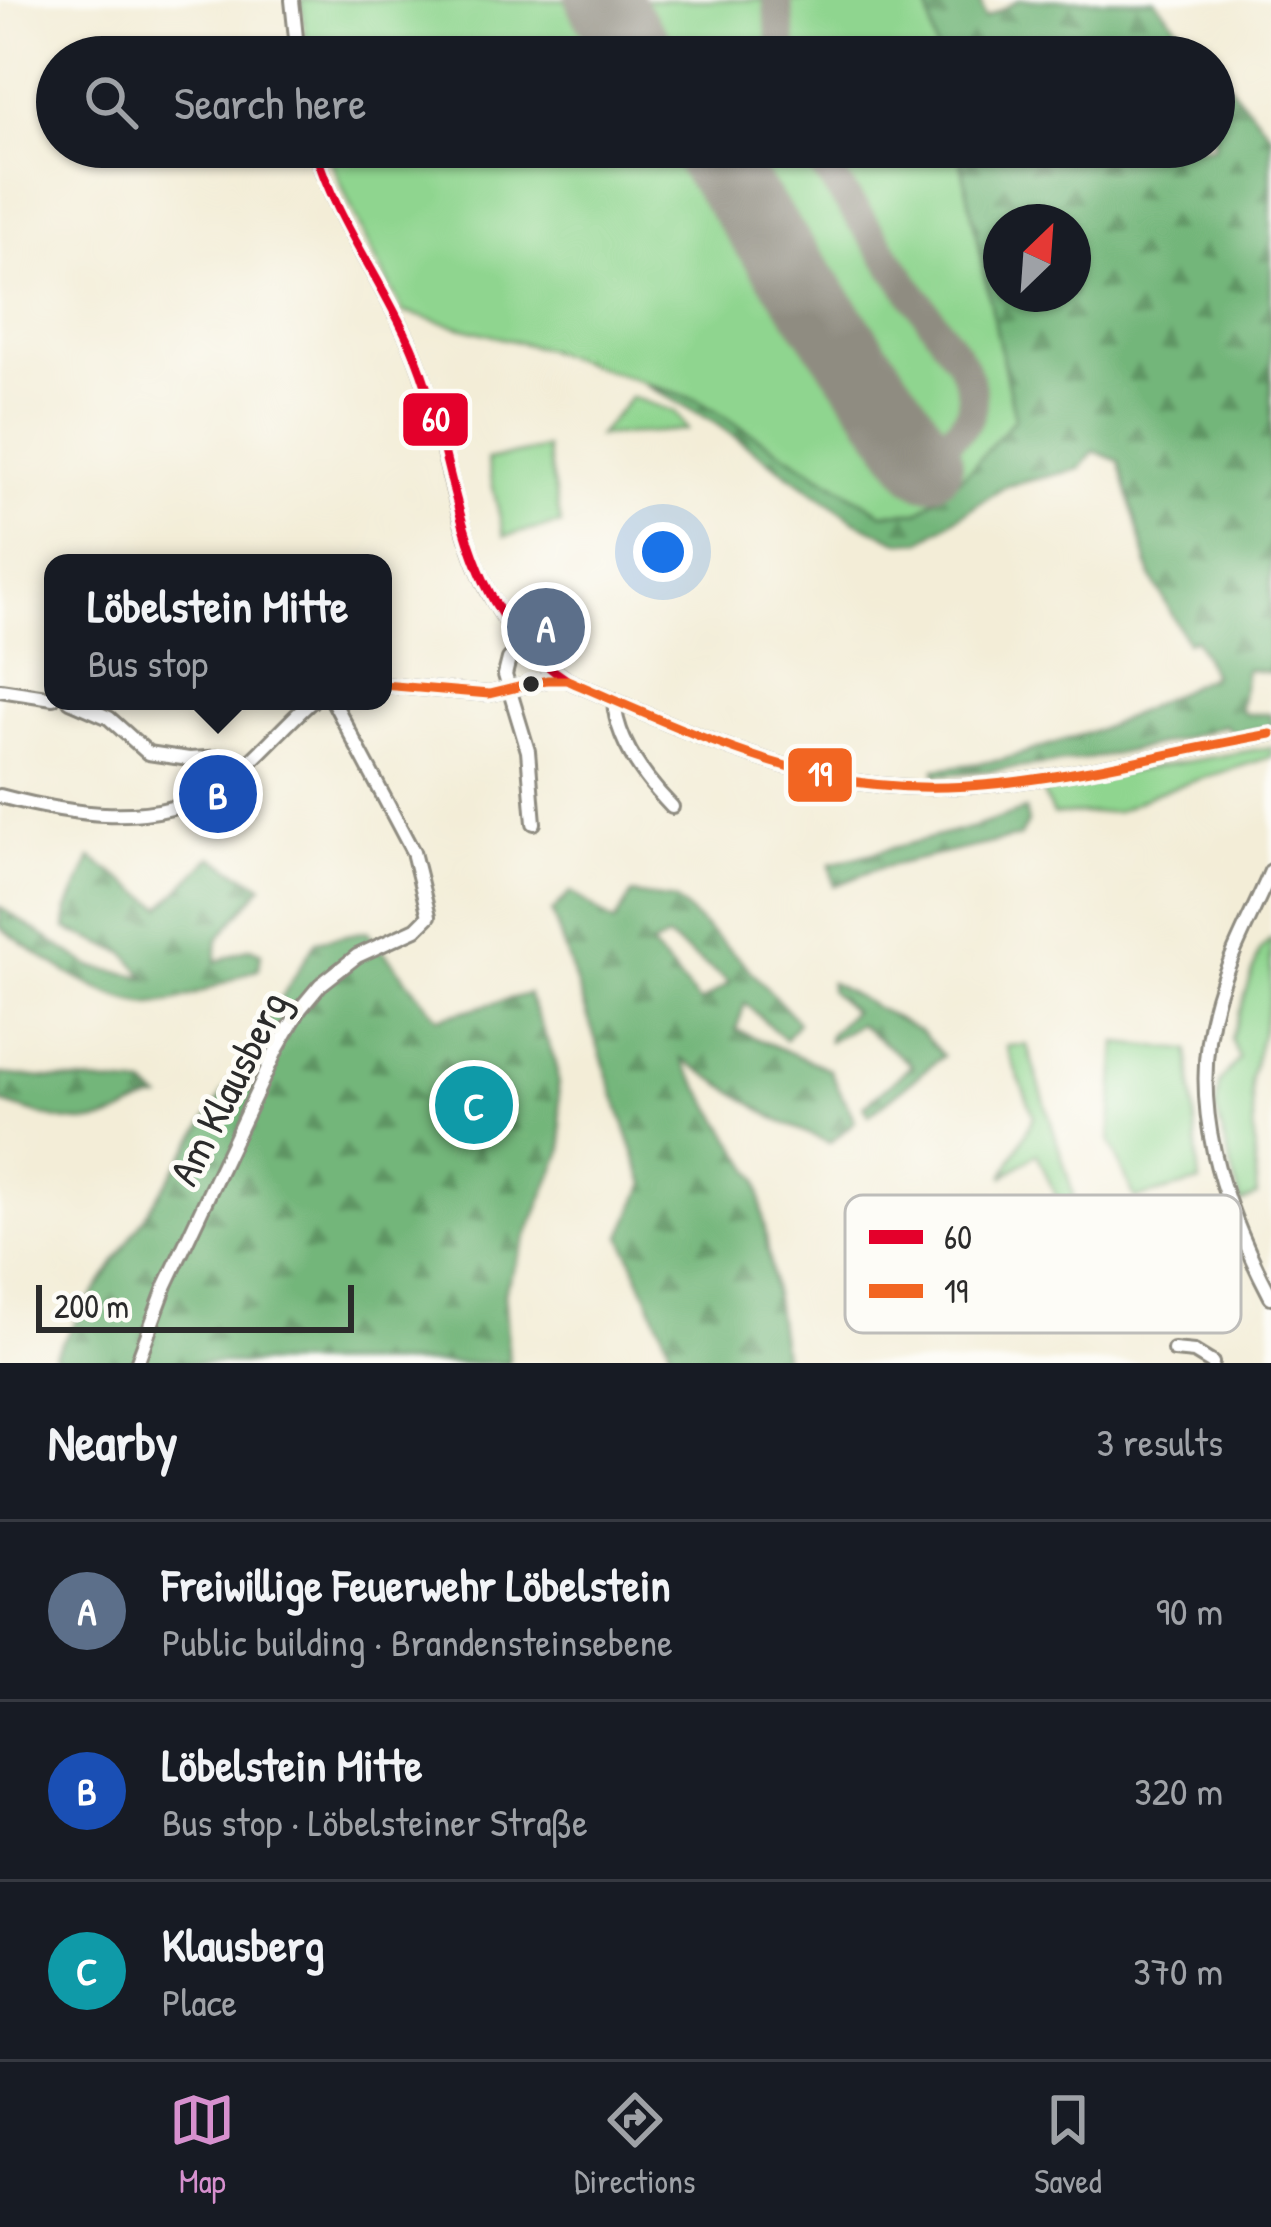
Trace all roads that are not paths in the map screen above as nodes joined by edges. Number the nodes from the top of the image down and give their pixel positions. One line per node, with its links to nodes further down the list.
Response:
1 (292, 0): 2 (street)
2 (296, 36)
3 (323, 168): 4 (street)
4 (524, 644): 5 (street); 7 (street)
5 (567, 680): 7 (street); 10 (street)
6 (392, 687): 7 (street)
7 (511, 688): 18 (street)
8 (0, 690): 9 (street)
9 (44, 697)
10 (614, 700): 14 (street); 17 (street)
11 (91, 710): 15 (street)
12 (302, 710): 15 (street)
13 (337, 710): 24 (street, Am Klausberg)
14 (1271, 734)
15 (242, 767): 16 (street)
16 (0, 796)
17 (672, 807)
18 (534, 823)
19 (1271, 871): 20 (street)
20 (1228, 1195)
21 (1241, 1233): 22 (street)
22 (1271, 1298)
23 (1174, 1350): 25 (street)
24 (137, 1363)
25 (1212, 1363)

